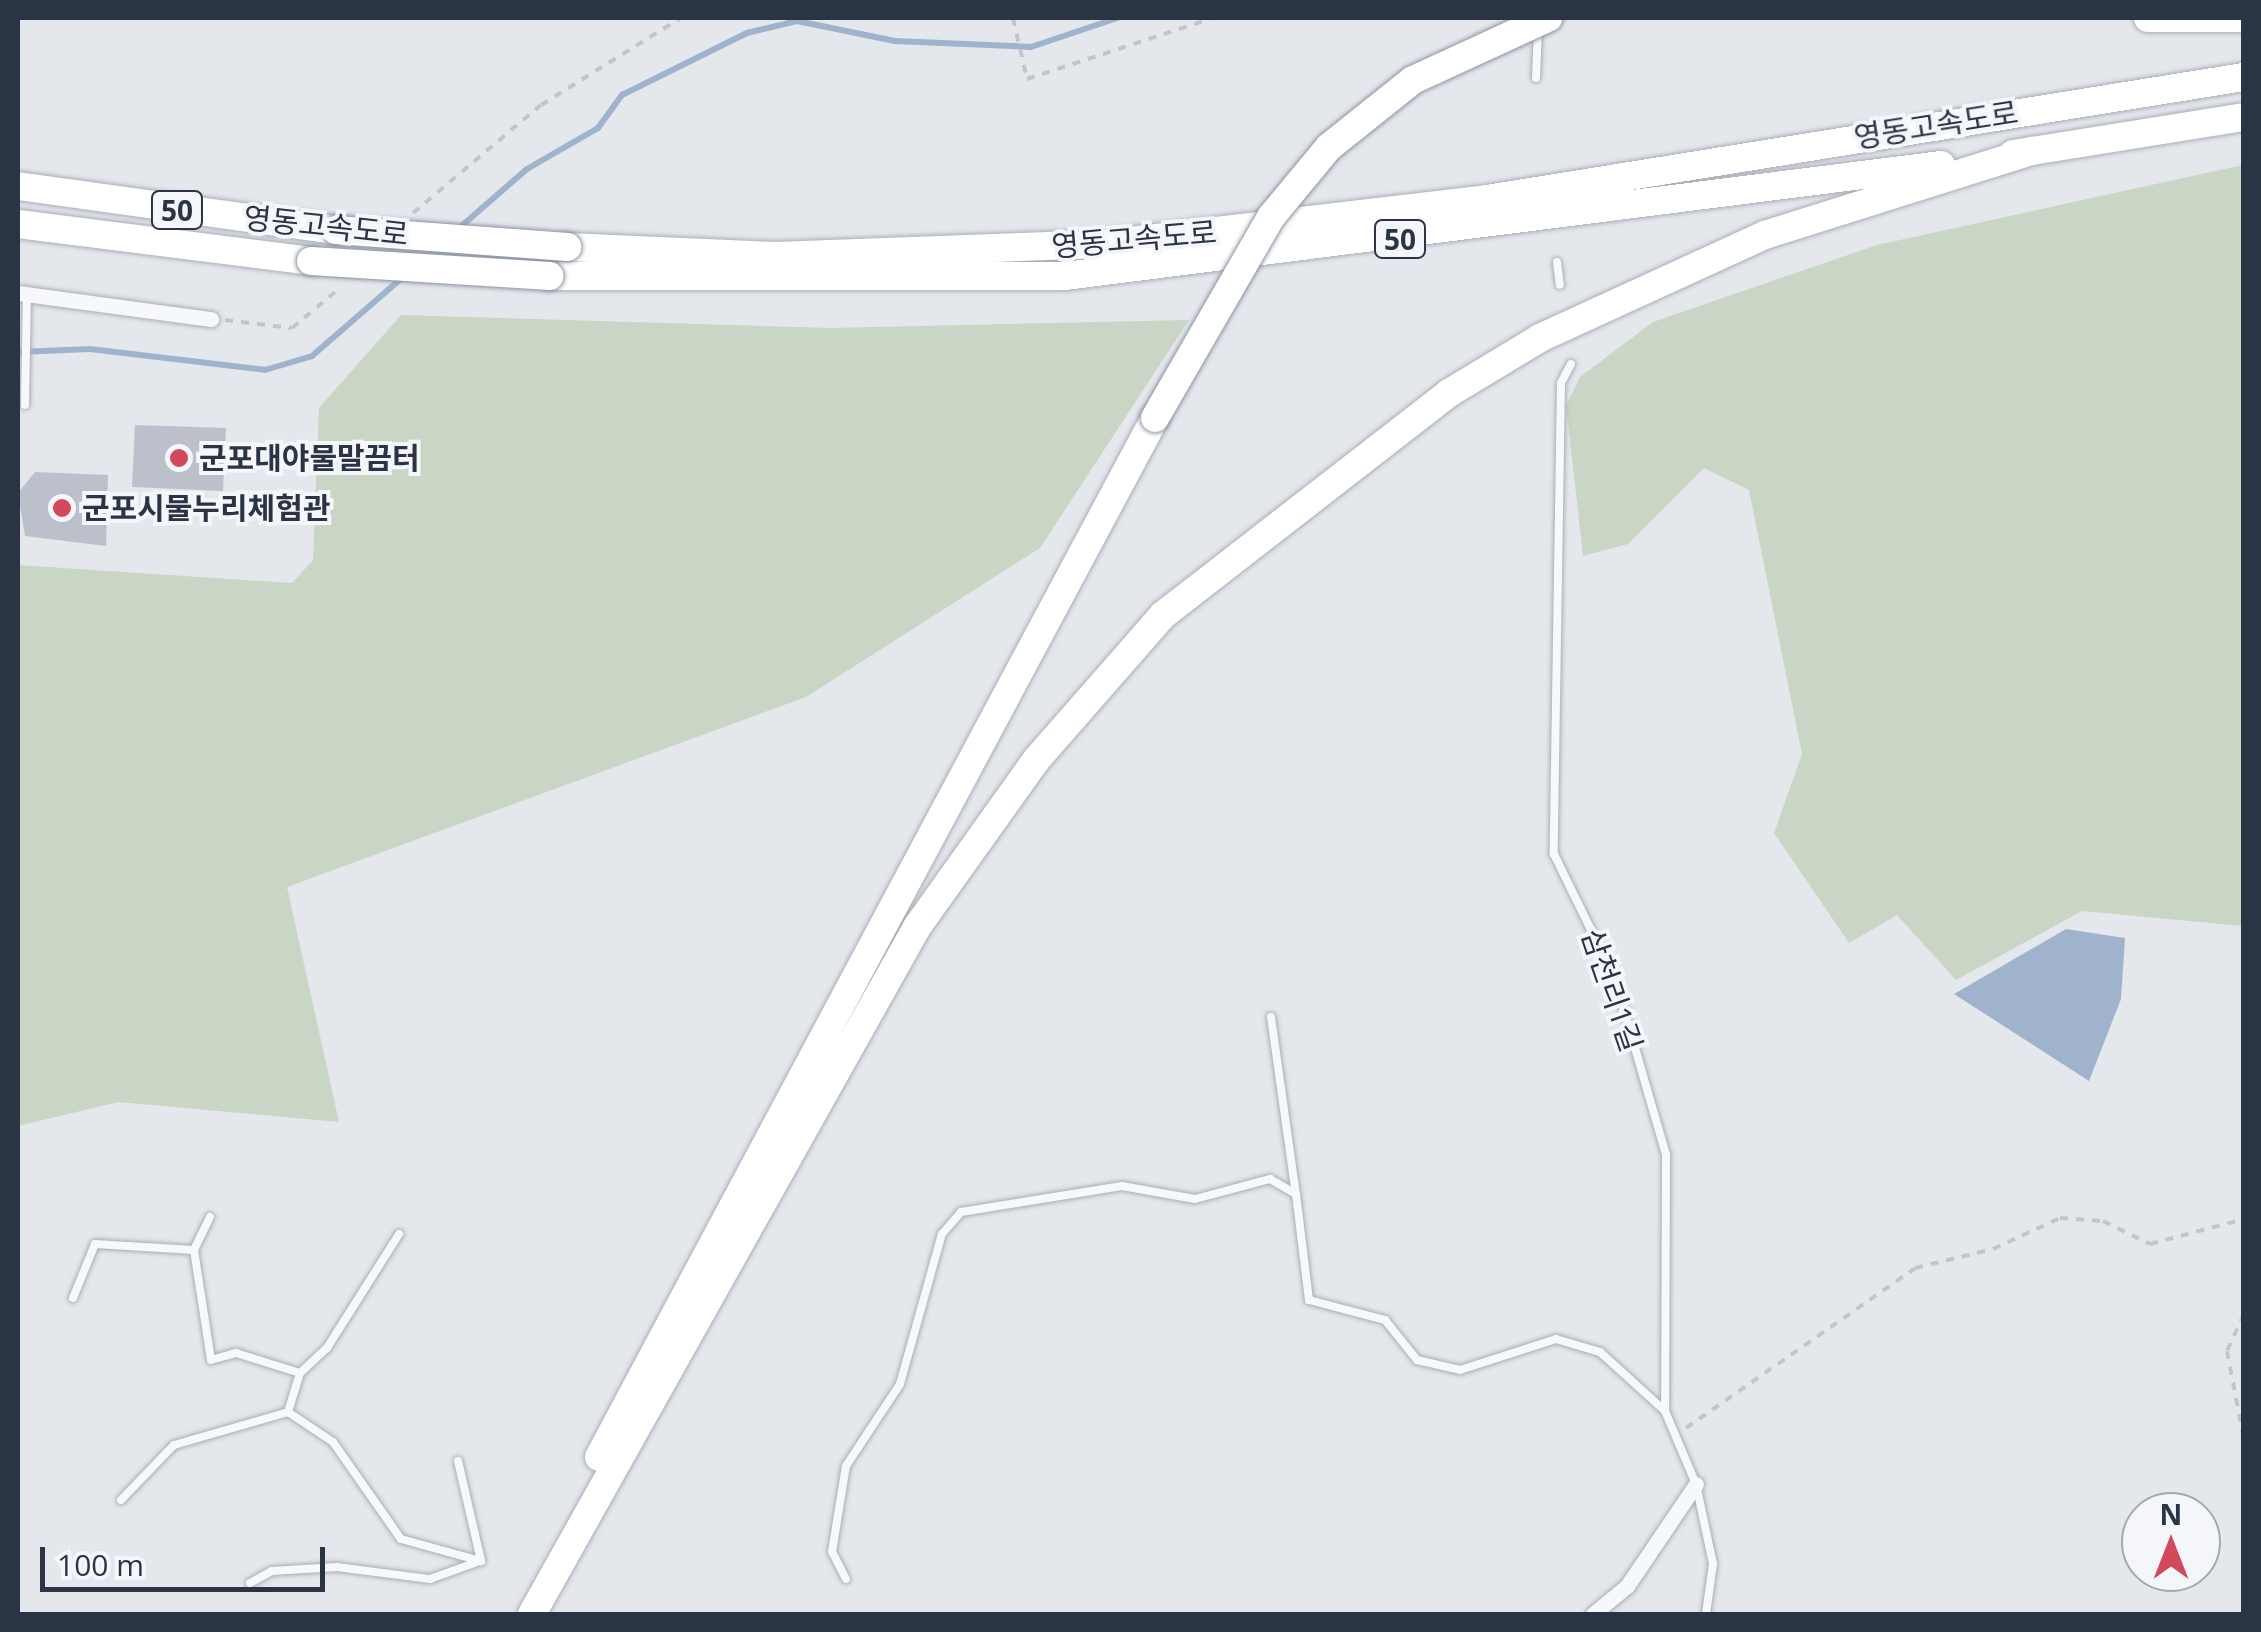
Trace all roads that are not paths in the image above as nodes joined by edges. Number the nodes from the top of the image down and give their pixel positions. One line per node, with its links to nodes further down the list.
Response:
1 (1538, 18): 6 (lane)
2 (1548, 18): 32 (highway, bridge)
3 (2148, 18): 4 (highway)
4 (2244, 18)
5 (2244, 77): 9 (highway, 영동고속도로 / 50, bridge)
6 (1536, 78)
7 (2244, 116): 8 (highway, 영동고속도로 / 50)
8 (2032, 151): 10 (highway, 영동고속도로 / 50, bridge); 33 (highway)
9 (18, 186)
10 (18, 224)
11 (1557, 262): 12 (lane)
12 (1560, 286)
13 (22, 294): 14 (street); 16 (lane)
14 (210, 318)
15 (1572, 364): 24 (lane, 삼천리1길)
16 (25, 406)
17 (1271, 1018): 18 (lane)
18 (1296, 1194): 24 (lane); 30 (lane)
19 (210, 1217): 21 (lane)
20 (400, 1234): 23 (lane)
21 (194, 1250): 22 (lane); 23 (lane)
22 (73, 1298)
23 (300, 1373): 25 (lane)
24 (1665, 1411): 27 (lane, 삼천리1길)
25 (288, 1412): 28 (lane); 29 (lane)
26 (458, 1462): 29 (lane)
27 (1696, 1484): 34 (street); 35 (lane, 삼천리1길)
28 (121, 1500)
29 (481, 1560): 31 (lane)
30 (846, 1579)
31 (250, 1583)
32 (511, 1614)
33 (532, 1614)
34 (1593, 1614)
35 (1706, 1614)

